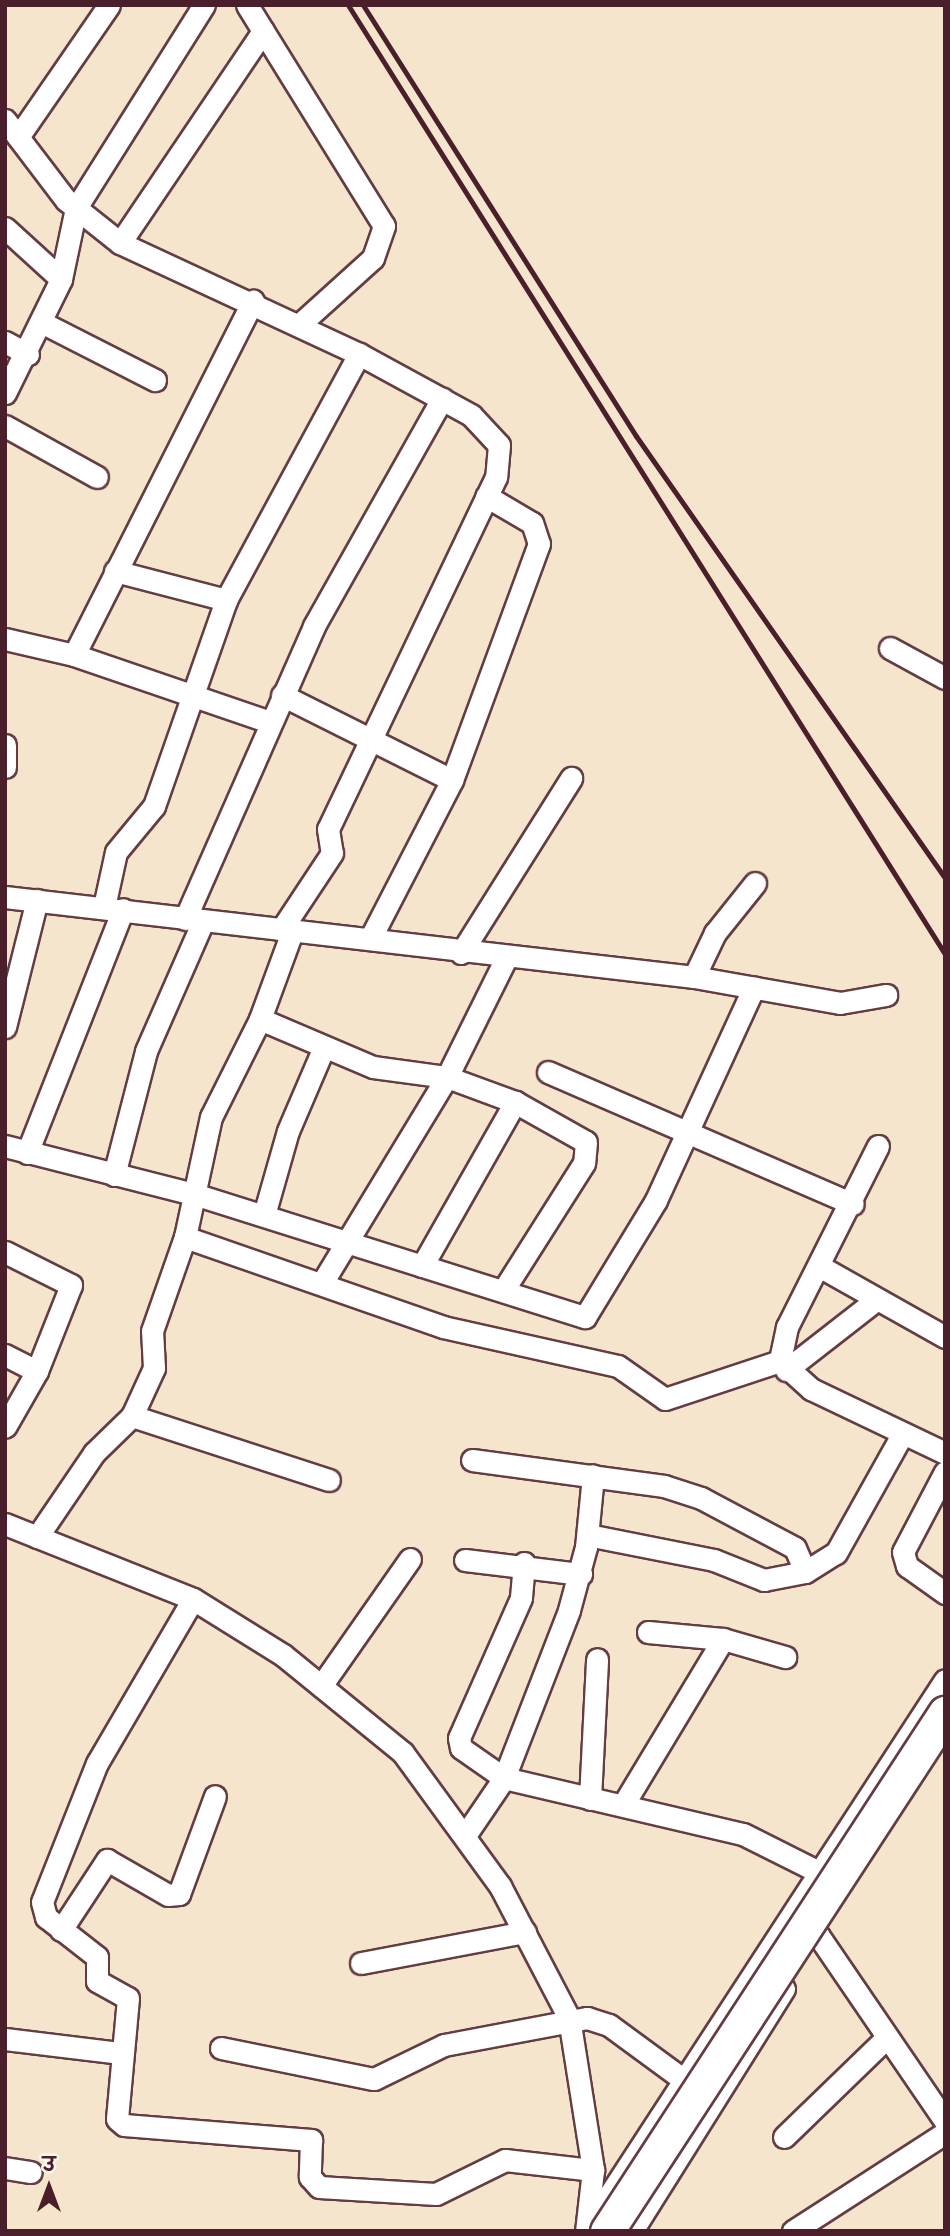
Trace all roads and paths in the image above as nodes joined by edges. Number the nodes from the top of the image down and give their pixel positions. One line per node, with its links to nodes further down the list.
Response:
1 (109, 5): 6 (street)
2 (204, 5): 7 (street)
3 (247, 5): 4 (street)
4 (263, 31): 9 (street); 13 (street)
5 (5, 120): 6 (street)
6 (18, 137): 7 (street)
7 (76, 208): 9 (street); 10 (street)
8 (5, 228): 10 (street)
9 (120, 243): 11 (street)
10 (61, 279): 12 (street)
11 (253, 301): 13 (street); 23 (street)
12 (41, 322): 15 (street); 17 (street)
13 (300, 324): 16 (street)
14 (5, 342): 15 (street)
15 (28, 354): 18 (street)
16 (359, 354): 19 (street); 24 (street)
17 (155, 380)
18 (5, 393)
19 (442, 400): 22 (street); 30 (street)
20 (5, 426): 21 (street)
21 (97, 477)
22 (486, 496): 32 (street); 36 (street)
23 (115, 570): 24 (street); 27 (street)
24 (226, 600): 29 (street)
25 (5, 639): 27 (street)
26 (890, 648): 28 (street)
27 (74, 655): 29 (street)
28 (945, 678)
29 (189, 692): 31 (street); 40 (street)
30 (282, 695): 31 (street); 32 (street)
31 (270, 722): 41 (street)
32 (373, 741): 36 (street); 42 (street)
33 (5, 745): 34 (street)
34 (5, 767)
35 (571, 778): 44 (street)
36 (452, 780): 43 (street)
37 (755, 883): 46 (street)
38 (5, 897): 39 (street)
39 (37, 900): 40 (street); 49 (street)
40 (113, 908): 41 (street); 57 (street)
41 (194, 920): 42 (street); 58 (street)
42 (286, 931): 43 (street); 50 (street)
43 (371, 937): 44 (street)
44 (461, 953): 45 (street)
45 (506, 958): 46 (street); 53 (street)
46 (694, 977): 47 (street)
47 (754, 987): 48 (street); 55 (street)
48 (886, 995)
49 (7, 1016)
50 (260, 1019): 51 (street); 59 (street)
51 (324, 1047): 53 (street); 61 (street)
52 (548, 1072): 55 (street)
53 (447, 1077): 54 (street); 63 (street)
54 (515, 1102): 65 (street); 68 (street)
55 (685, 1131): 60 (street); 68 (street)
56 (878, 1146): 60 (street)
57 (12, 1153): 58 (street)
58 (114, 1175): 59 (street)
59 (194, 1194): 61 (street); 62 (street)
60 (853, 1204): 66 (street)
61 (264, 1215): 63 (street)
62 (185, 1237): 67 (street); 74 (street)
63 (345, 1244): 65 (street); 67 (street)
64 (5, 1252): 73 (street)
65 (422, 1266): 68 (street)
66 (819, 1266): 69 (street); 72 (street)
67 (322, 1283): 72 (street)
68 (504, 1289)
69 (876, 1300): 70 (street); 72 (street)
70 (945, 1337)
71 (5, 1355): 73 (street)
72 (783, 1366): 76 (street)
73 (37, 1371): 75 (street)
74 (132, 1416): 81 (street); 84 (street)
75 (5, 1427)
76 (903, 1433): 77 (street); 88 (street)
77 (945, 1453)
78 (472, 1461): 80 (street)
79 (945, 1472): 90 (street)
80 (593, 1475): 83 (street); 88 (street)
81 (328, 1480)
82 (7, 1532): 84 (street)
83 (588, 1535): 88 (street); 89 (street)
84 (37, 1537): 91 (street)
85 (410, 1559): 97 (street)
86 (464, 1560): 87 (street)
87 (524, 1563): 89 (street); 100 (street)
88 (805, 1572)
89 (581, 1574): 100 (street)
90 (945, 1593)
91 (193, 1599): 97 (street); 107 (street)
92 (648, 1632): 93 (street)
93 (723, 1639): 94 (street); 103 (street)
94 (785, 1657)
95 (597, 1658): 102 (street)
96 (945, 1680): 105 (street)
97 (321, 1686): 104 (street)
98 (945, 1713): 123 (main road, bridge)
99 (945, 1741): 109 (street)
100 (504, 1777): 102 (street); 104 (street)
101 (215, 1796): 107 (street)
102 (590, 1799): 103 (street)
103 (623, 1805): 105 (street)
104 (466, 1835): 108 (street)
105 (818, 1871): 106 (street)
106 (792, 1913): 109 (street); 116 (street)
107 (61, 1930): 115 (street)
108 (525, 1932): 110 (street); 111 (street)
109 (818, 1935): 112 (street); 124 (street)
110 (361, 1963)
111 (569, 2018): 114 (street); 116 (street); 121 (street)
112 (886, 2038): 117 (street); 119 (street)
113 (5, 2039): 115 (street)
114 (221, 2048)
115 (121, 2053): 121 (street)
116 (684, 2080): 121 (street)
117 (945, 2122)
118 (945, 2133): 125 (street)
119 (784, 2137)
120 (5, 2168): 122 (street)
121 (593, 2171)
122 (31, 2172)
123 (607, 2231)
124 (632, 2231)
125 (793, 2231)

